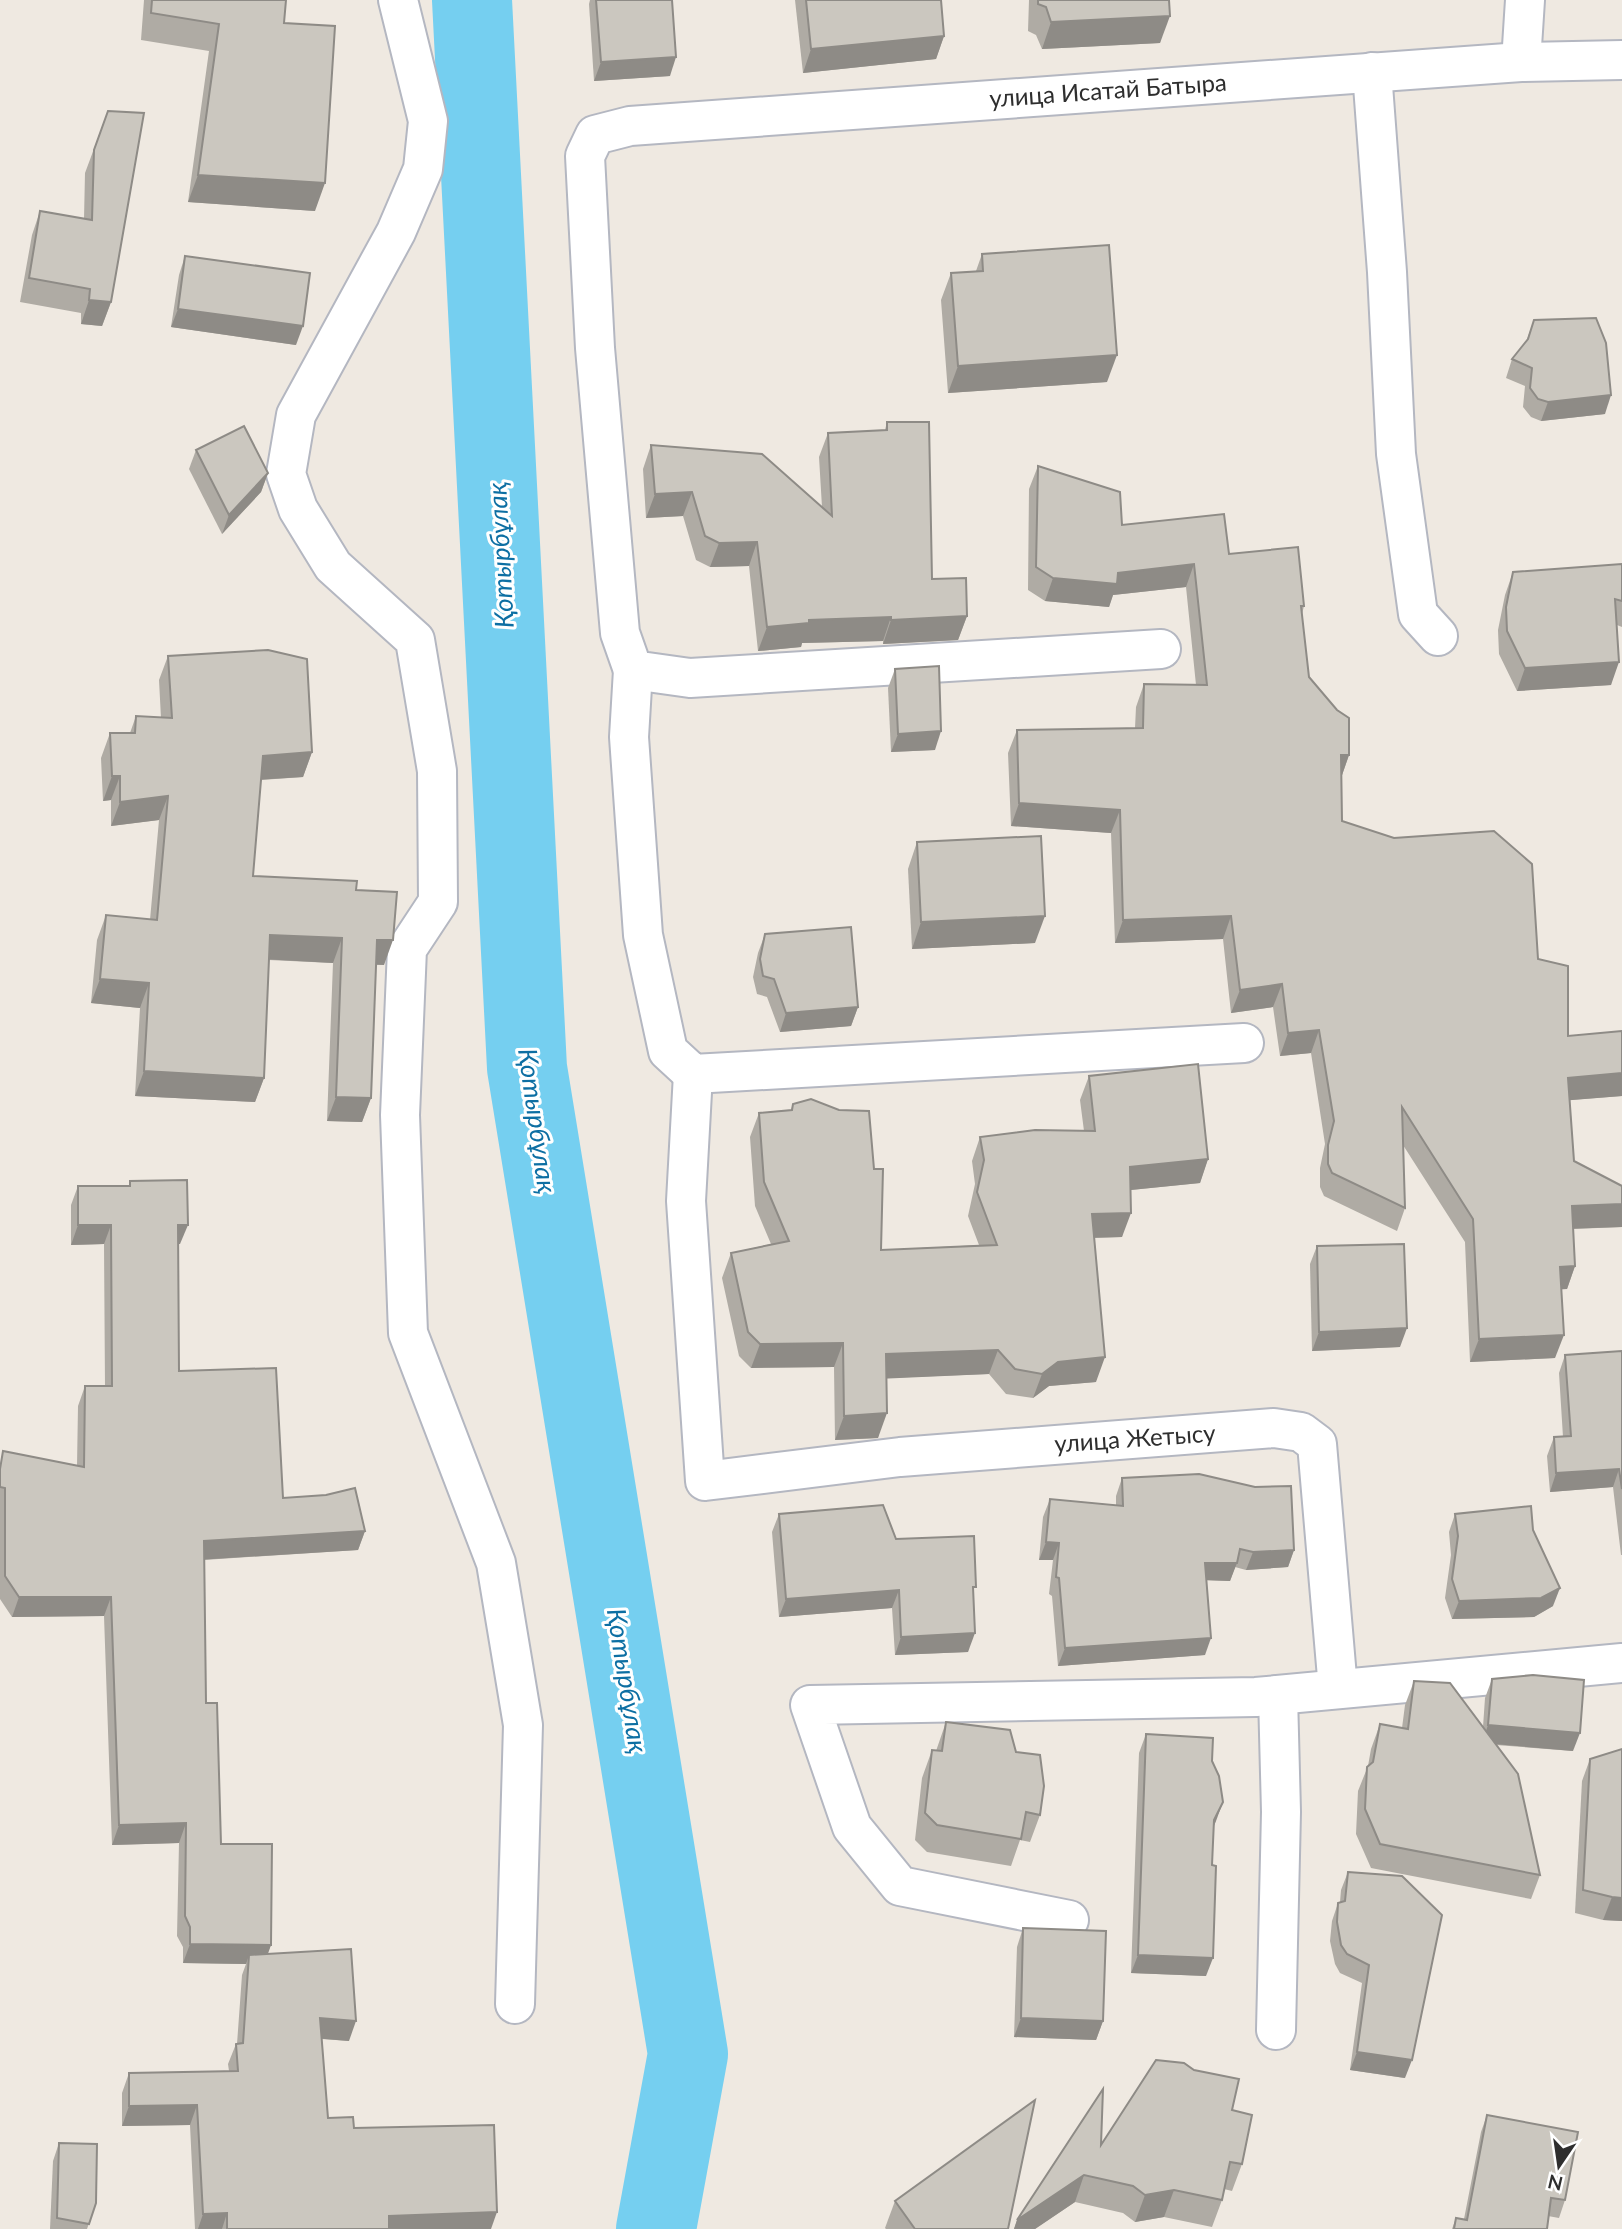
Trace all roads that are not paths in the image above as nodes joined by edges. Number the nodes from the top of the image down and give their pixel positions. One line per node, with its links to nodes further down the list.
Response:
1 (398, 0): 15 (street)
2 (1525, 0): 4 (street)
3 (1622, 60): 4 (street, улица Исатай Батыра)
4 (1521, 62): 5 (street, улица Исатай Батыра)
5 (1372, 72): 6 (street); 8 (street, улица Исатай Батыра)
6 (1438, 636)
7 (1161, 649): 8 (street)
8 (633, 670): 10 (street)
9 (1244, 1043): 10 (street)
10 (693, 1074): 12 (street, улица Жетысу)
11 (1622, 1663): 12 (street)
12 (1338, 1689): 13 (street)
13 (1278, 1695): 14 (street); 16 (street)
14 (1069, 1920)
15 (515, 2004)
16 (1276, 2030)

